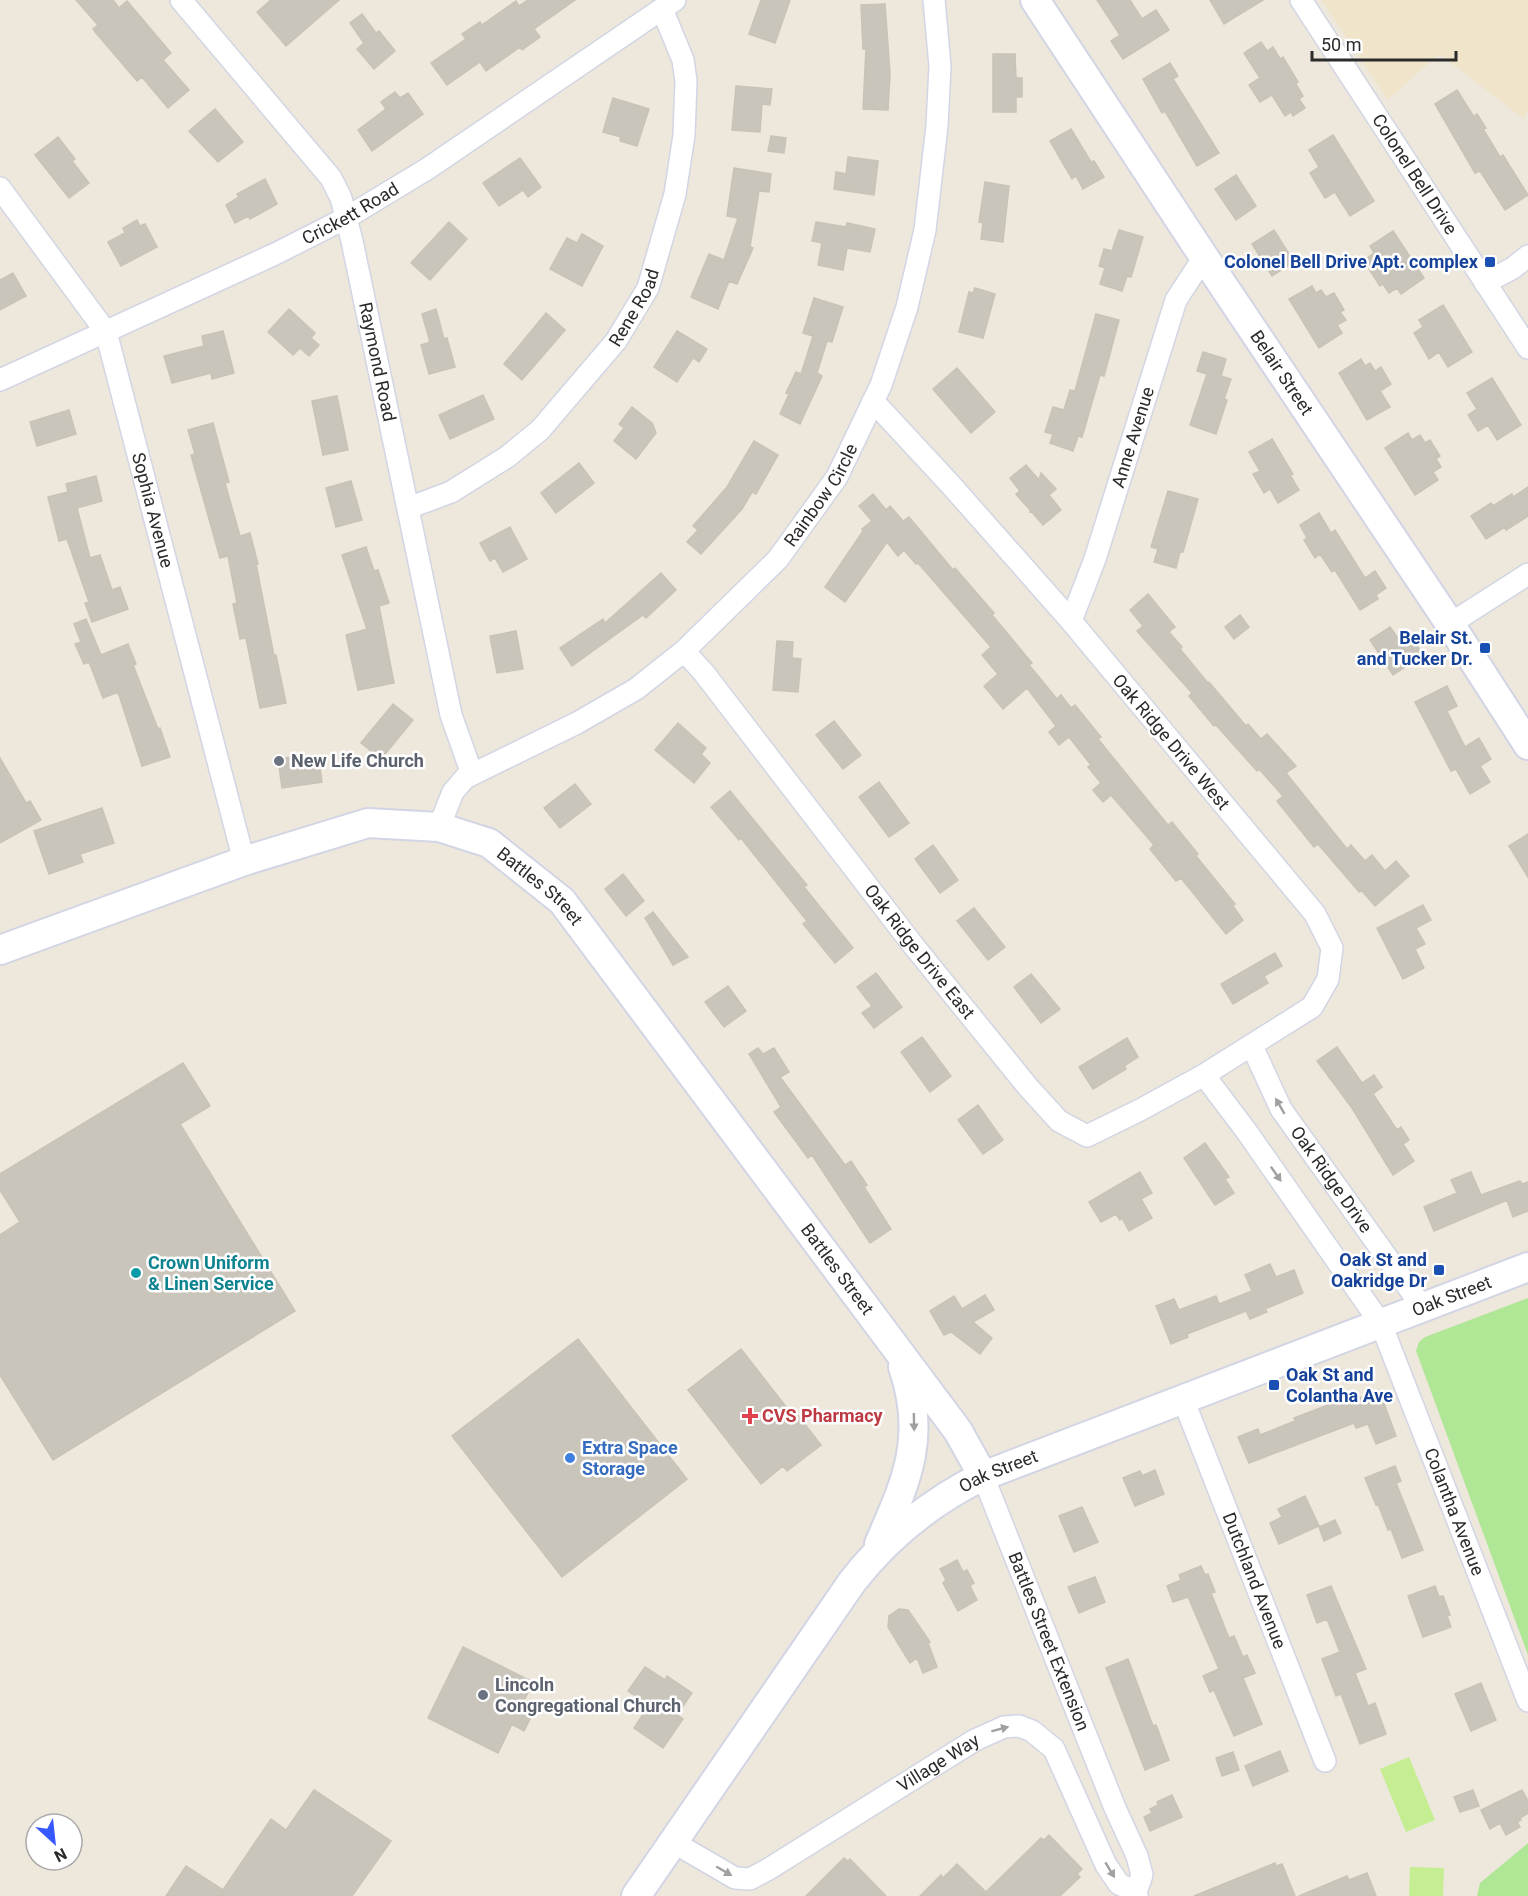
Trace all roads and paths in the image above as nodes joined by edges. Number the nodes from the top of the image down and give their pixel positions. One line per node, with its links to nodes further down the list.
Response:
1 (181, 0): 7 (street, Raymond Road)
2 (934, 0): 14 (street, Rainbow Circle)
3 (1035, 0): 9 (main road, Belair Street)
4 (1301, 0): 10 (street, Colonel Bell Drive)
5 (669, 4): 7 (street, Crickett Road); 15 (street, Rene Road)
6 (0, 188): 11 (street, Sophia Avenue)
7 (346, 218): 11 (street, Crickett Road); 15 (street, Raymond Road)
8 (1528, 256): 10 (street)
9 (1204, 257): 17 (street, Anne Avenue); 18 (main road, Belair Street)
10 (1485, 283): 12 (street, Colonel Bell Drive)
11 (106, 332): 13 (street, Crickett Road); 23 (street, Sophia Avenue)
12 (1528, 348)
13 (0, 380)
14 (873, 401): 17 (street, Oak Ridge Drive West); 19 (street, Rainbow Circle)
15 (408, 508): 21 (street, Raymond Road)
16 (1528, 574): 18 (street)
17 (1071, 621): 25 (street, Oak Ridge Drive West)
18 (1450, 624): 20 (main road, Belair Street)
19 (684, 651): 21 (street, Rainbow Circle); 26 (street, Oak Ridge Drive East)
20 (1528, 745)
21 (472, 774): 22 (street, Rainbow Circle)
22 (439, 827): 23 (main road, Battles Street); 30 (main road, Battles Street)
23 (244, 861): 24 (main road, Battles Street)
24 (1, 947)
25 (1252, 1046): 26 (street, Oak Ridge Drive West); 28 (street, Oak Ridge Drive, one-way to 25)
26 (1204, 1075): 29 (street, one-way to 29)
27 (1528, 1267): 28 (main road, Oak Street)
28 (1423, 1308): 29 (main road, Oak Street)
29 (1380, 1324): 31 (main road, Oak Street); 34 (street, Colantha Avenue)
30 (894, 1346): 32 (main road, Battles Street); 33 (main road, Battles Street, one-way to 33)
31 (1183, 1399): 32 (main road, Oak Street); 35 (street, Dutchland Avenue)
32 (983, 1476): 33 (main road, Oak Street); 37 (street, Battles Street Extension)
33 (874, 1556): 36 (main road, Oak Street)
34 (1528, 1701)
35 (1325, 1761)
36 (673, 1842): 37 (street, Village Way, one-way to 37); 38 (main road, Oak Street)
37 (1137, 1894)
38 (636, 1896)

